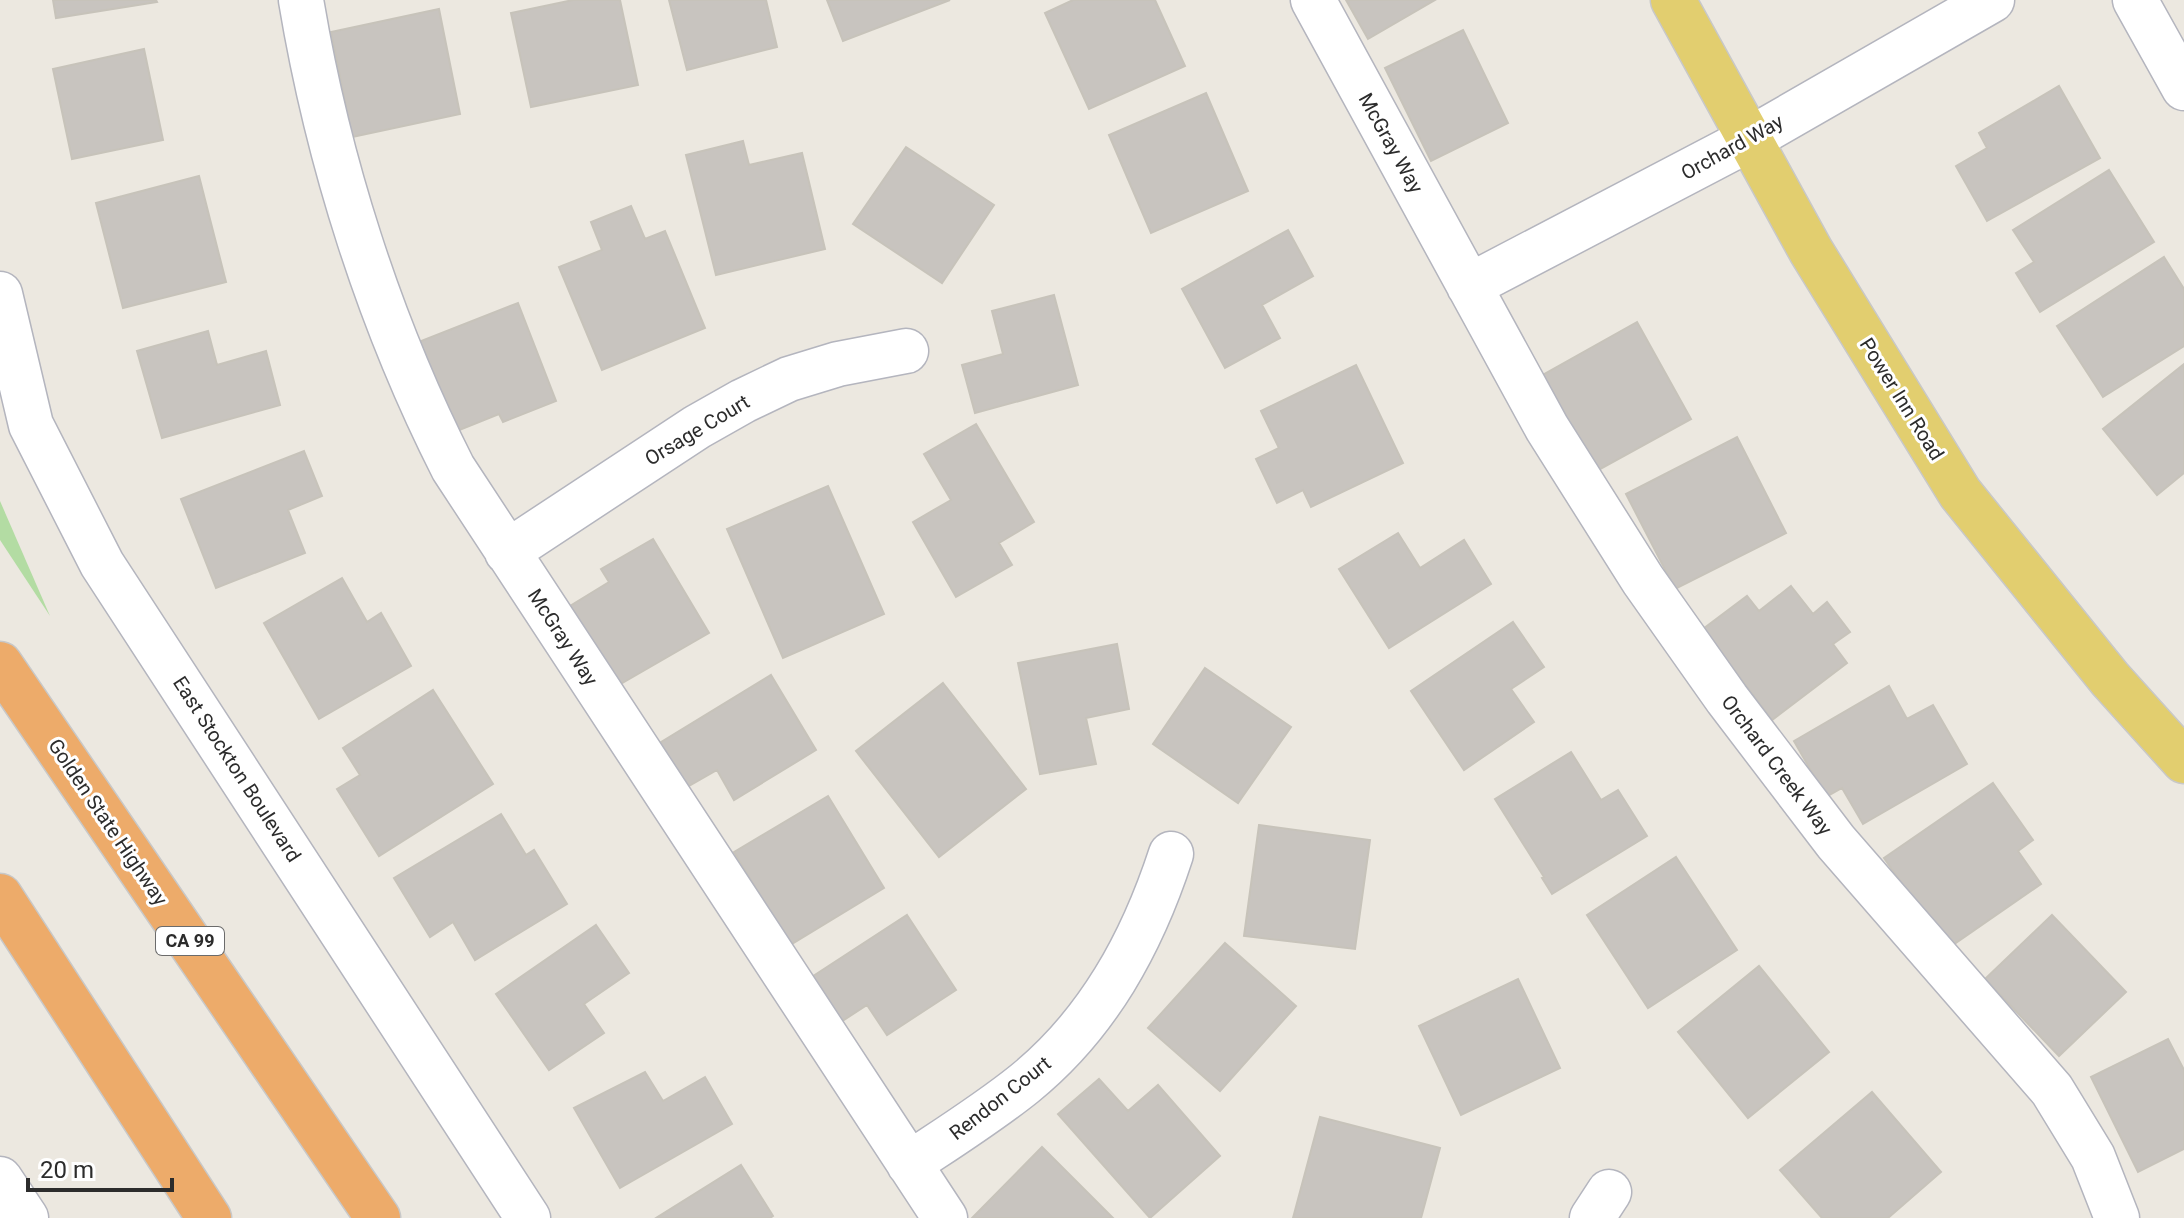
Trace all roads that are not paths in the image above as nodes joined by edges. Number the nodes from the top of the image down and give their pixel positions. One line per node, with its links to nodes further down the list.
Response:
1 (301, 0): 11 (street, McGray Way)
2 (1313, 0): 8 (street, McGray Way)
3 (1673, 0): 7 (main road, Power Inn Road)
4 (1992, 0): 7 (street, Orchard Way)
5 (2135, 0): 6 (street)
6 (2184, 88)
7 (1750, 139): 8 (street, Orchard Way); 13 (main road, Power Inn Road)
8 (1469, 286): 23 (street, Orchard Creek Way)
9 (0, 294): 21 (street, East Stockton Boulevard)
10 (906, 351): 11 (street, Orsage Court)
11 (507, 552): 16 (street, McGray Way)
12 (0, 664): 20 (highway, Golden State Highway / CA 99)
13 (2184, 761)
14 (1171, 854): 16 (street, Rendon Court)
15 (0, 896): 19 (highway)
16 (909, 1164): 22 (street, McGray Way)
17 (0, 1179): 18 (street)
18 (26, 1218)
19 (209, 1218)
20 (378, 1218)
21 (528, 1218)
22 (945, 1218)
23 (2117, 1218)

